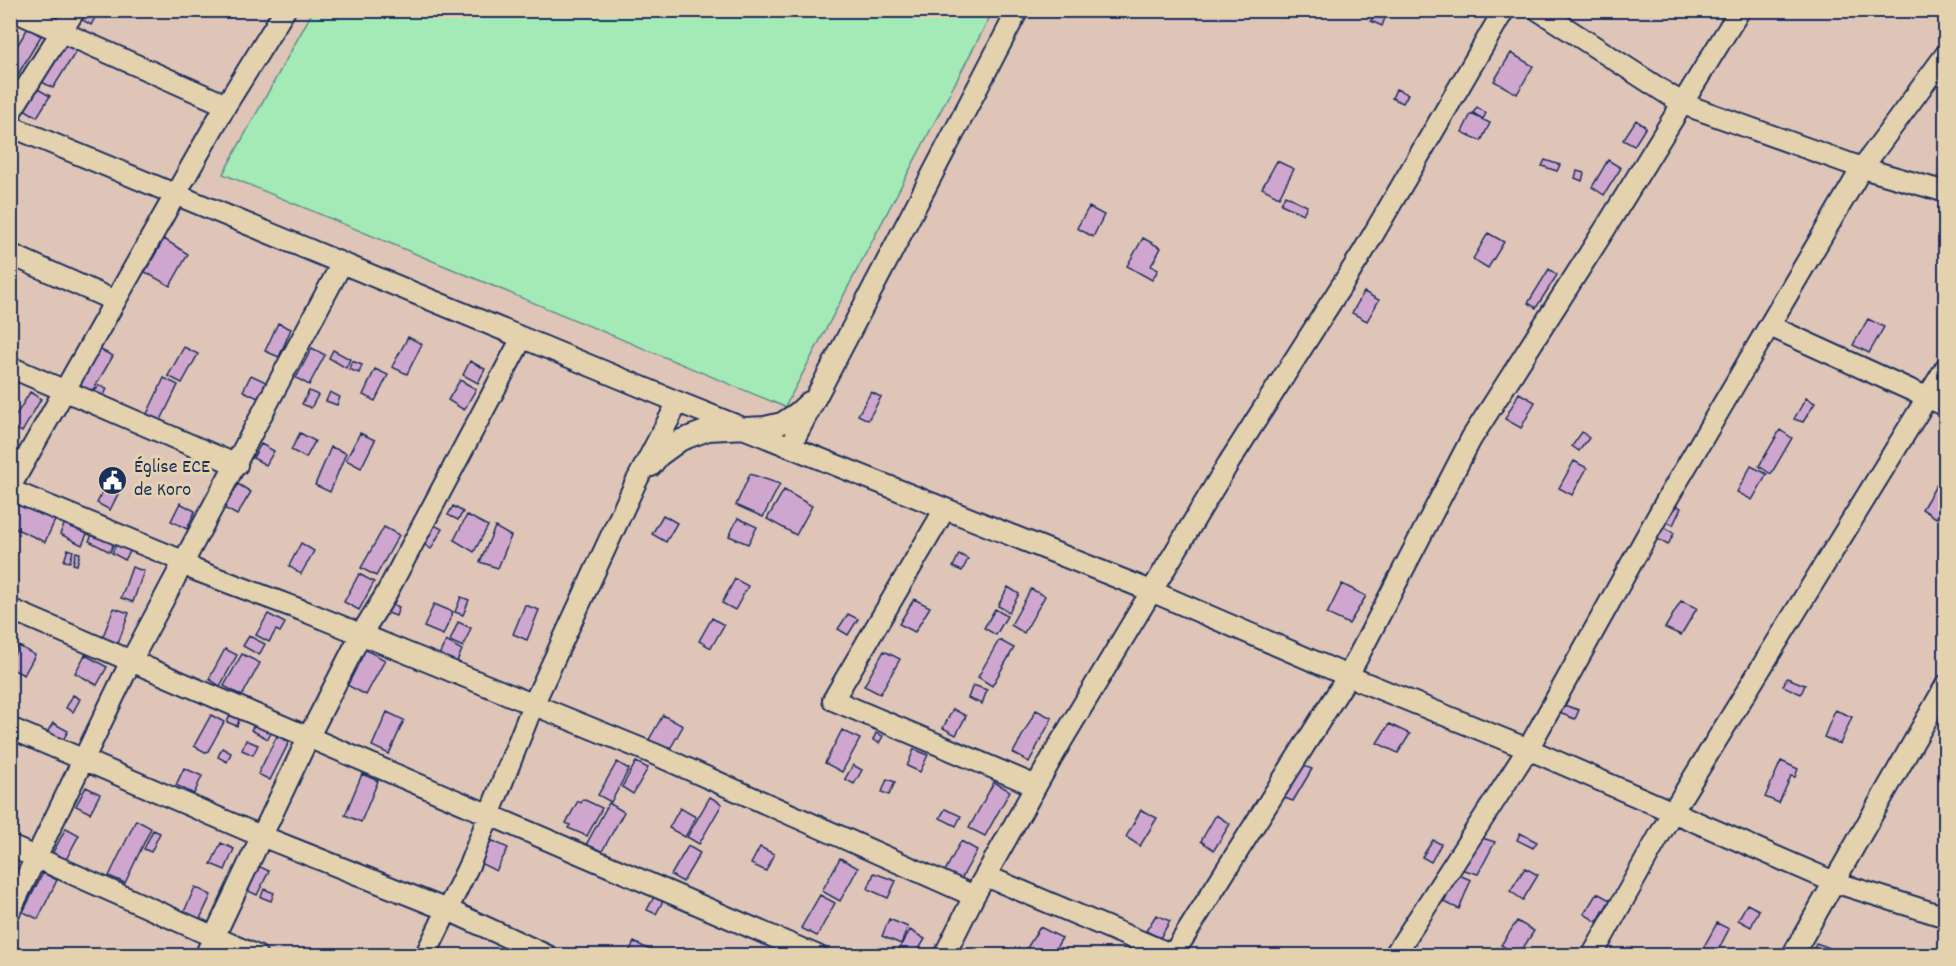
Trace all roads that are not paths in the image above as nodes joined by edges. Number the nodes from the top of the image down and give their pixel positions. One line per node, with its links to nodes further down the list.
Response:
1 (12, 10): 8 (street)
2 (75, 10): 8 (street)
3 (285, 10): 11 (street)
4 (1018, 10): 25 (street)
5 (1504, 10): 35 (street)
6 (1538, 10): 10 (street)
7 (1740, 10): 10 (street)
8 (62, 33): 11 (street); 12 (street)
9 (1946, 54): 14 (street)
10 (1683, 104): 14 (street); 39 (street)
11 (226, 105): 16 (street)
12 (10, 113)
13 (10, 126): 16 (street)
14 (1862, 168): 15 (street); 20 (street)
15 (1946, 192)
16 (176, 194): 18 (street); 19 (street)
17 (10, 254): 19 (street)
18 (342, 263): 21 (street); 30 (street)
19 (115, 301): 24 (street)
20 (1770, 326): 27 (street); 44 (street)
21 (522, 338): 26 (street); 37 (street)
22 (10, 367): 24 (street)
23 (1946, 367): 27 (street)
24 (65, 390): 30 (street); 32 (street)
25 (819, 391): 28 (street); 29 (street)
26 (678, 402): 28 (street); 31 (street)
27 (1936, 402): 47 (street)
28 (743, 429): 29 (street); 31 (street)
29 (790, 447): 33 (street)
30 (237, 465): 34 (street)
31 (635, 484): 41 (street)
32 (10, 488): 34 (street)
33 (945, 508): 35 (street); 46 (street)
34 (183, 561): 37 (street); 38 (street)
35 (1151, 591): 39 (street); 46 (street)
36 (10, 609): 38 (street)
37 (361, 634): 41 (street); 43 (street)
38 (131, 661): 43 (street); 45 (street)
39 (1348, 676): 44 (street); 59 (street)
40 (1946, 685): 53 (street)
41 (533, 705): 48 (street); 54 (street)
42 (10, 728): 45 (street)
43 (309, 736): 48 (street); 49 (street)
44 (1528, 749): 47 (street); 66 (street)
45 (84, 760): 49 (street); 51 (street)
46 (1036, 786): 52 (street)
47 (1673, 812): 53 (street); 67 (street)
48 (490, 814): 55 (street); 64 (street)
49 (262, 836): 55 (street); 58 (street)
50 (10, 846): 51 (street)
51 (37, 858): 56 (street); 58 (street)
52 (986, 876): 54 (street); 59 (street)
53 (1834, 882): 57 (street); 68 (street)
54 (974, 897): 65 (street)
55 (447, 910): 62 (street); 63 (street)
56 (10, 911)
57 (1946, 917)
58 (214, 937): 60 (street); 61 (street)
59 (1173, 955)
60 (205, 956)
61 (257, 956)
62 (425, 956)
63 (548, 956)
64 (818, 956)
65 (944, 956)
66 (1394, 956)
67 (1592, 956)
68 (1792, 956)

